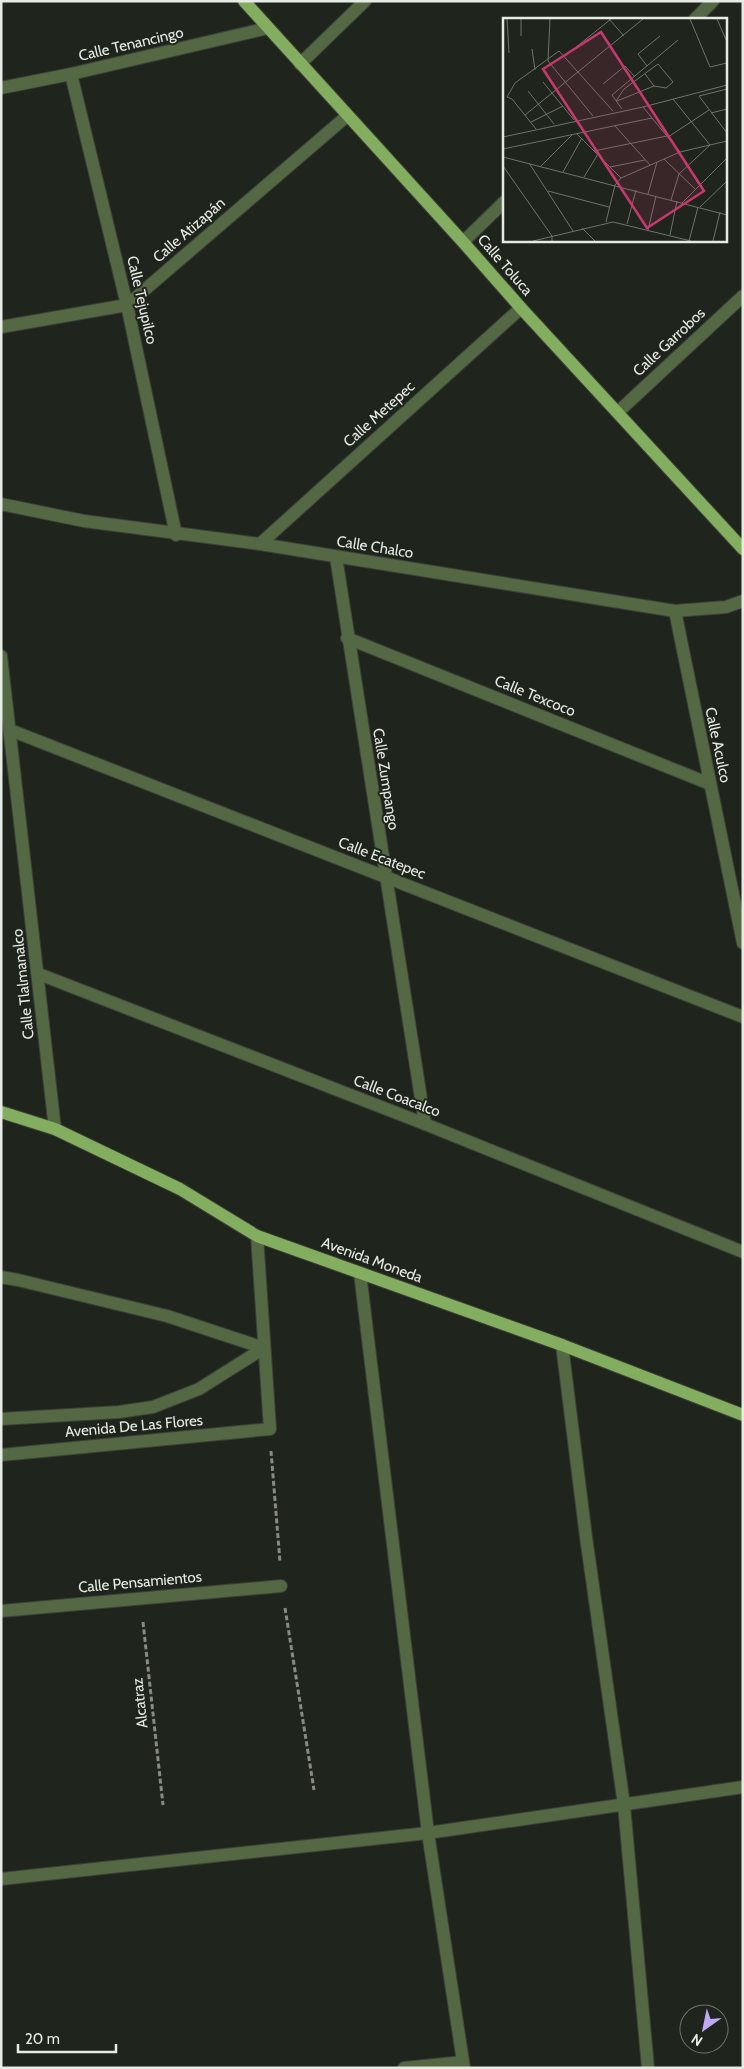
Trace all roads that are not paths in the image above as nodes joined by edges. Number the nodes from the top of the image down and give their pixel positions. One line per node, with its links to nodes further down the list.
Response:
1 (244, 1): 5 (main road, Calle Toluca)
2 (365, 1): 6 (street)
3 (713, 1): 4 (street)
4 (696, 18)
5 (268, 28): 6 (main road, Calle Toluca); 7 (street, Calle Tenancingo)
6 (300, 64): 9 (main road, Calle Toluca)
7 (71, 74): 8 (street, Calle Tenancingo); 13 (street, Calle Tejupilco)
8 (1, 88)
9 (347, 116): 11 (main road, Calle Toluca); 13 (street, Calle Atizapán)
10 (503, 203): 11 (street)
11 (463, 242): 14 (main road, Calle Toluca)
12 (743, 296): 16 (street, Calle Garrobos)
13 (126, 305): 15 (street); 18 (street, Calle Tejupilco)
14 (521, 308): 16 (main road, Calle Toluca); 19 (street, Calle Metepec)
15 (1, 327)
16 (618, 412): 20 (main road, Calle Toluca)
17 (1, 504): 18 (street, Calle Chalco)
18 (176, 535): 19 (street, Calle Chalco)
19 (260, 544): 21 (street, Calle Chalco)
20 (743, 549)
21 (336, 557): 23 (street, Calle Chalco); 24 (street, Calle Zumpango)
22 (743, 601): 23 (street, Calle Chalco)
23 (675, 611): 28 (street, Calle Aculco)
24 (347, 638): 28 (street, Calle Texcoco); 29 (street, Calle Zumpango)
25 (1, 656): 26 (street, Calle Tlalmanalco)
26 (4, 711): 27 (street, Calle Tlalmanalco)
27 (10, 730): 29 (street, Calle Ecatepec); 31 (street, Calle Tlalmanalco)
28 (710, 784): 30 (street, Calle Aculco)
29 (385, 876): 32 (street, Calle Ecatepec); 34 (street, Calle Zumpango)
30 (743, 943)
31 (39, 974): 34 (street, Calle Coacalco); 35 (street, Calle Tlalmanalco)
32 (743, 1016)
33 (1, 1112): 35 (main road, Avenida Moneda)
34 (425, 1124): 37 (street, Calle Coacalco)
35 (55, 1129): 36 (main road, Avenida Moneda)
36 (257, 1236): 38 (main road, Avenida Moneda); 41 (street)
37 (743, 1252)
38 (360, 1273): 40 (main road, Avenida Moneda); 49 (street)
39 (1, 1277): 41 (street)
40 (562, 1345): 42 (main road, Avenida Moneda); 48 (street)
41 (264, 1348): 43 (street); 44 (street, Avenida De Las Flores)
42 (743, 1415)
43 (1, 1419)
44 (1, 1455)
45 (281, 1586): 46 (street, Calle Pensamientos)
46 (1, 1611)
47 (743, 1787): 48 (street)
48 (624, 1805): 49 (street); 53 (street)
49 (428, 1833): 50 (street); 51 (street)
50 (1, 1879)
51 (463, 2065): 52 (street)
52 (404, 2068)
53 (648, 2068)

